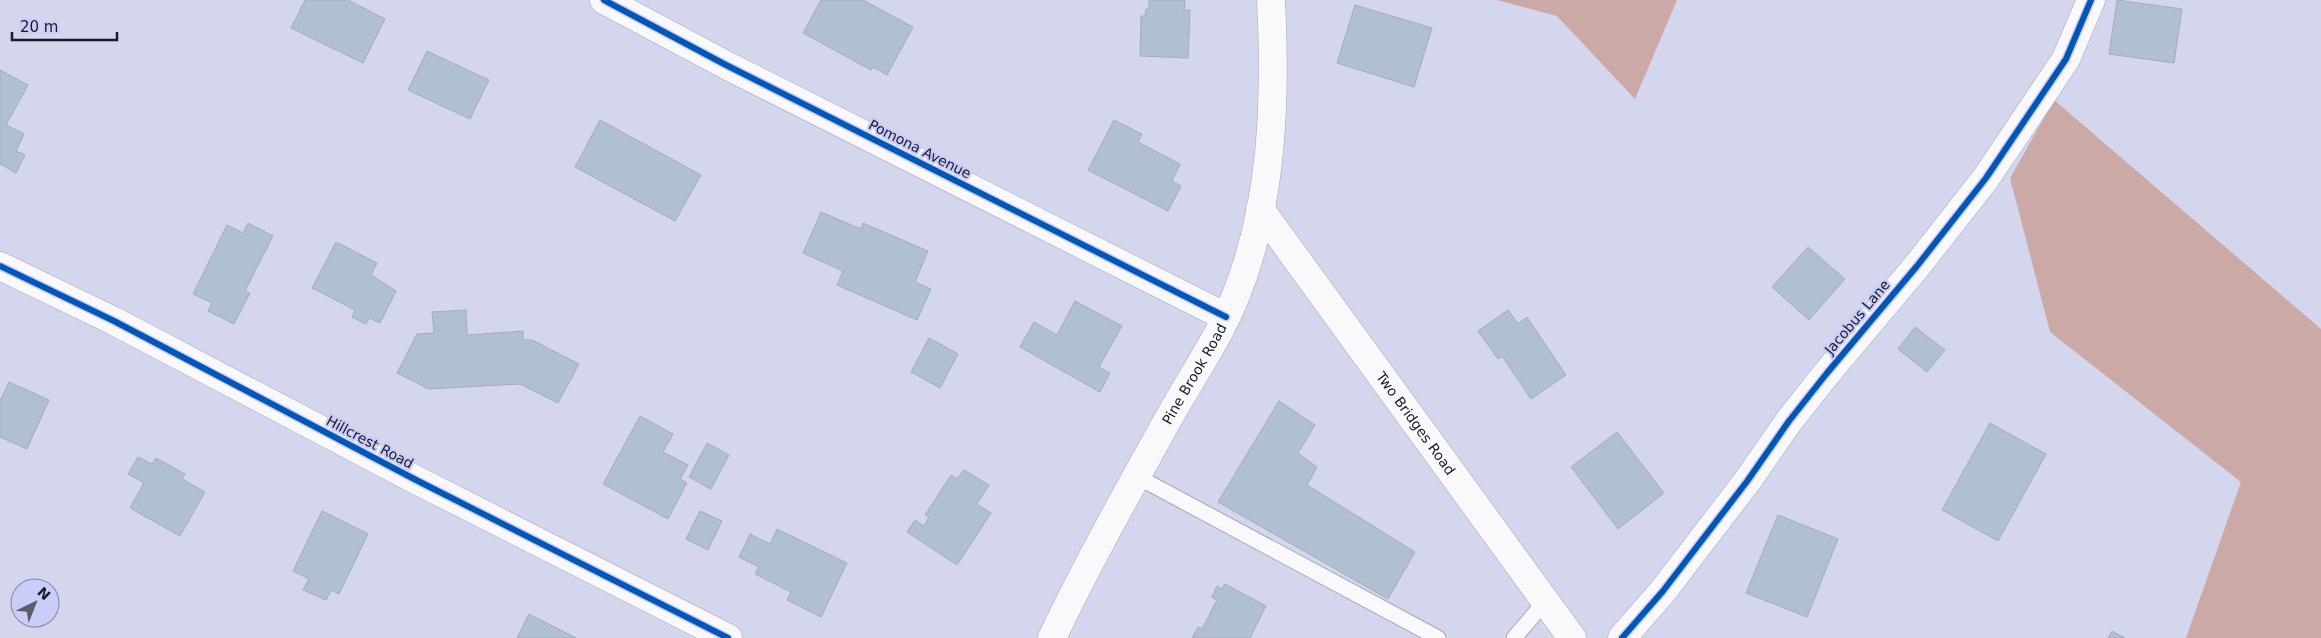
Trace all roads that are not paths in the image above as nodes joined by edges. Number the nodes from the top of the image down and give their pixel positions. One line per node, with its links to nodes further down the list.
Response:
1 (604, 0): 6 (street, Pomona Avenue)
2 (1270, 0): 4 (street, Pine Brook Road)
3 (2091, 0): 14 (street, Jacobus Lane)
4 (1260, 209): 6 (street, Pine Brook Road); 8 (street, Two Bridges Road)
5 (0, 266): 9 (street, Hillcrest Road)
6 (1226, 317): 7 (street, Pine Brook Road)
7 (1136, 476): 10 (street, Pine Brook Road); 11 (lane)
8 (1544, 602): 12 (lane); 13 (street, Two Bridges Road)
9 (728, 638)
10 (1052, 638)
11 (1438, 638)
12 (1514, 638)
13 (1572, 638)
14 (1622, 638)

